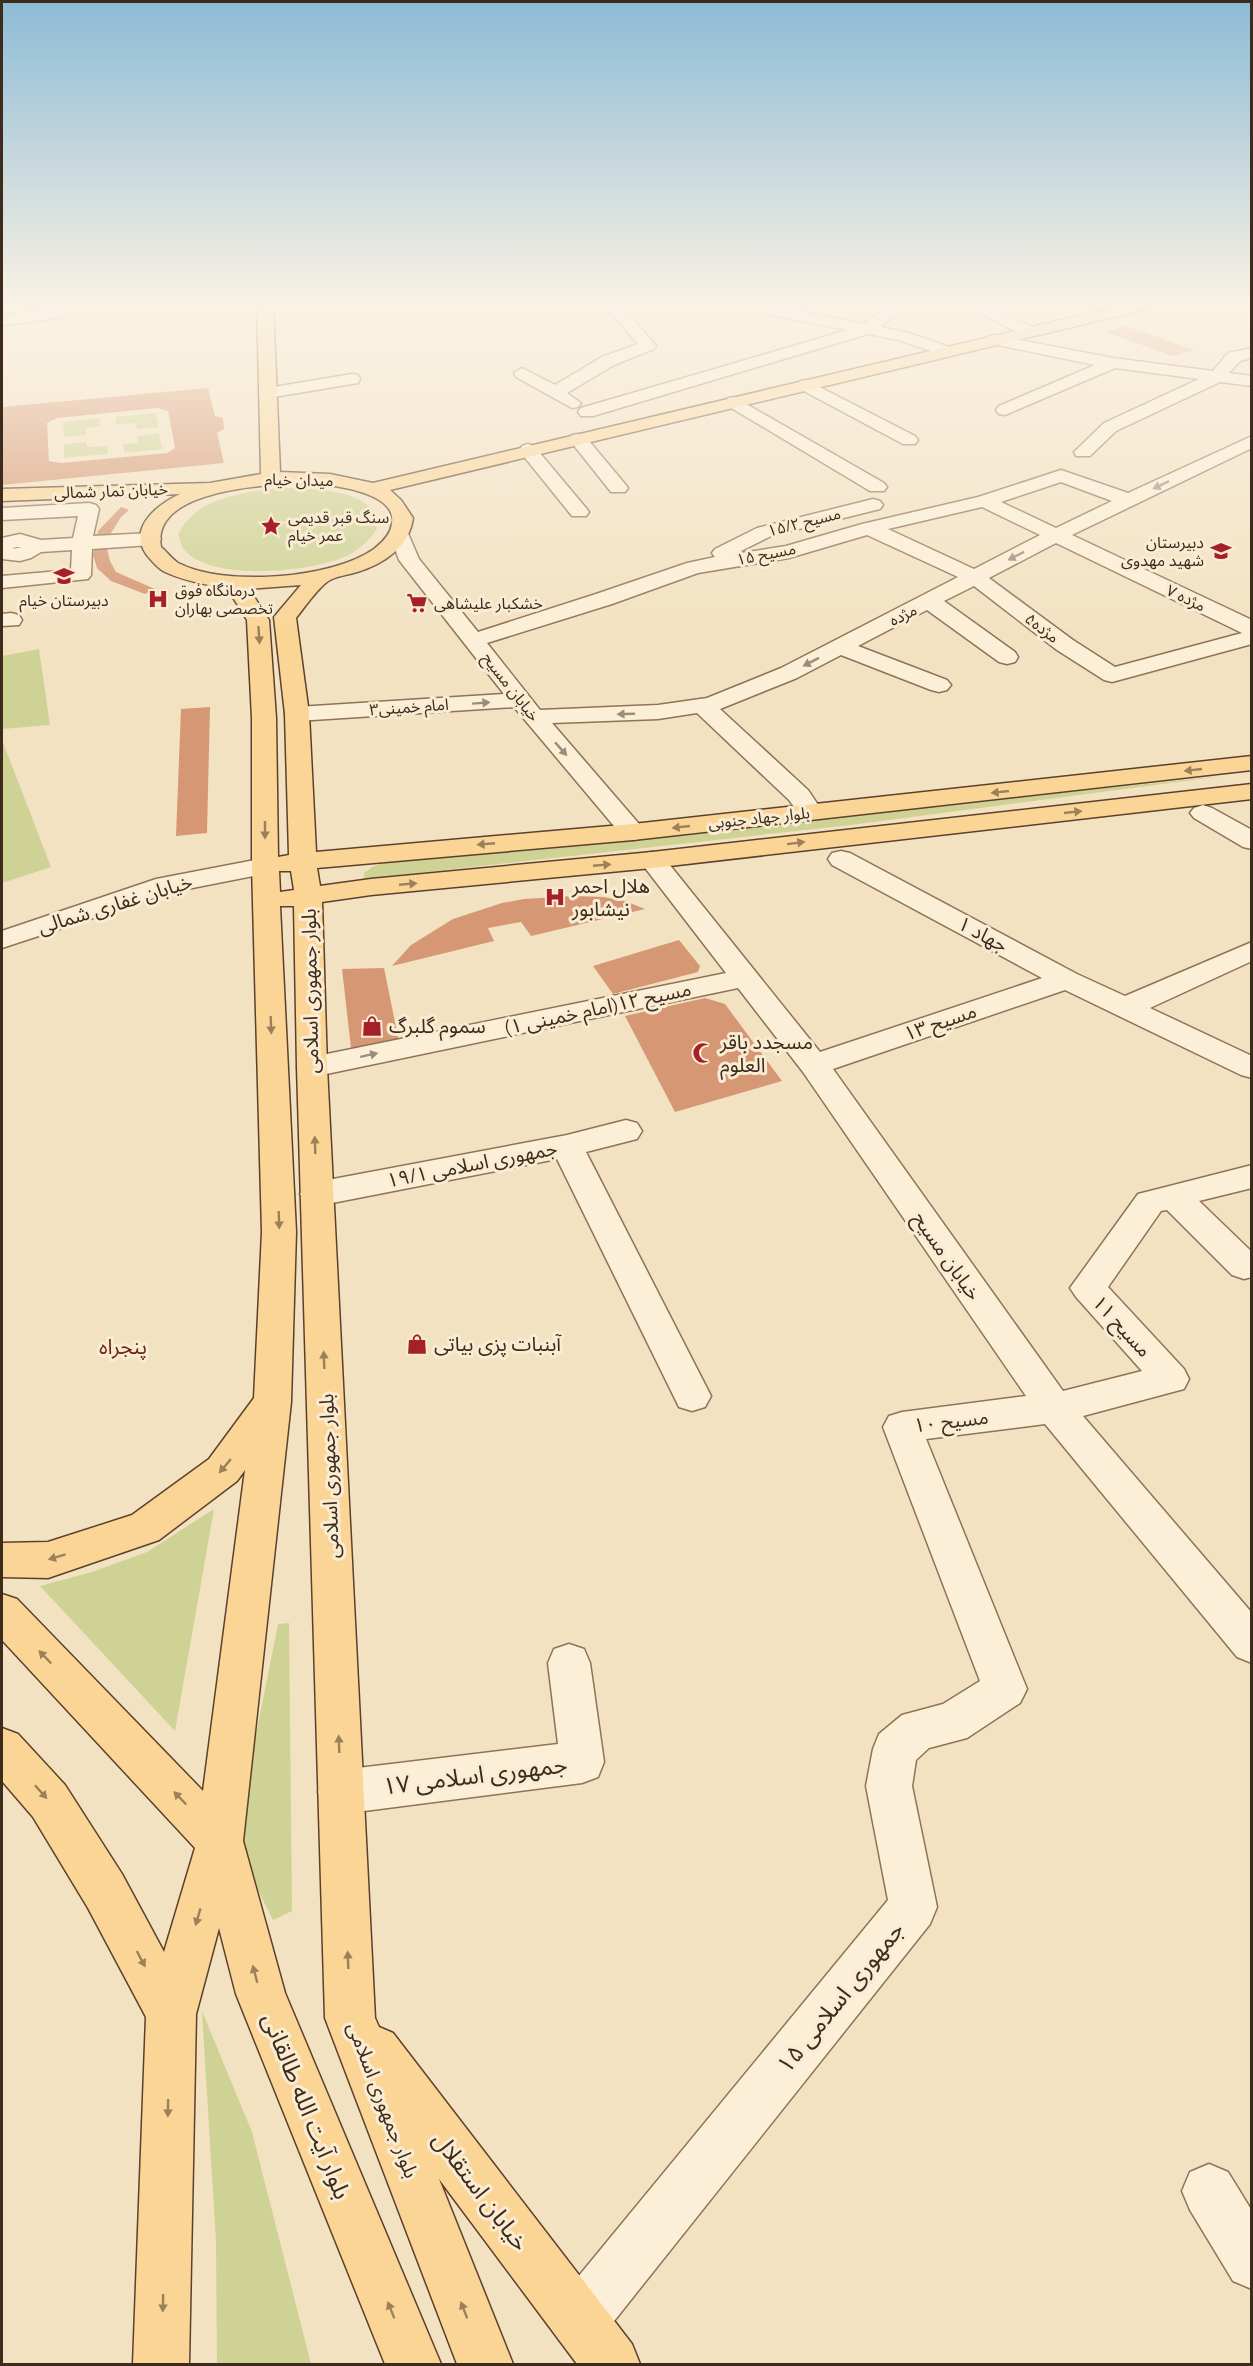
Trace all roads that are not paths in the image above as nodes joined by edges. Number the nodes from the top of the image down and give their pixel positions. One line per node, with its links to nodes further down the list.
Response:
1 (269, 413): 13 (main road)
2 (590, 413): 7 (street)
3 (685, 413): 7 (main road)
4 (752, 413): 30 (street, مسیح ۱۵/۲)
5 (858, 413): 9 (street)
6 (1139, 413): 12 (street)
7 (619, 429): 8 (main road)
8 (578, 439): 11 (main road); 15 (street)
9 (909, 440)
10 (1251, 441): 18 (street, مژده, one-way to 18)
11 (528, 450): 16 (main road); 20 (street)
12 (1083, 452)
13 (271, 478): 14 (main road, میدان خیام); 16 (main road, میدان خیام)
14 (220, 486): 17 (main road, خیابان تمار شمالی); 25 (main road, میدان خیام)
15 (618, 488)
16 (371, 489): 23 (main road, میدان خیام)
17 (2, 495)
18 (1129, 500): 19 (street, مسیح ۱۵); 24 (street, مژده)
19 (984, 501): 22 (street, مسیح ۱۵); 24 (street, مژده ۷)
20 (579, 512)
21 (2, 514): 26 (street)
22 (869, 528): 30 (street, مسیح ۱۵); 32 (street, مژده۵)
23 (400, 535): 31 (main road); 38 (street, خیابان مسیح)
24 (1056, 535): 32 (street, مژده, one-way to 32); 36 (street, مژده ۷)
25 (151, 538): 26 (street); 34 (main road)
26 (82, 543): 28 (street); 33 (street)
27 (2, 546): 28 (street)
28 (35, 546): 29 (street)
29 (2, 552)
30 (694, 567): 38 (street, مسیح ۱۵)
31 (320, 577): 34 (main road); 44 (main road, بلوار جمهوری اسلامی)
32 (975, 577): 35 (street, مژده); 37 (street, مژده۵)
33 (2, 582)
34 (235, 583): 55 (main road, بلوار جمهوری اسلامی, one-way to 55)
35 (929, 601): 39 (street, مژده); 40 (street)
36 (1251, 629)
37 (1251, 637)
38 (474, 640): 43 (street, خیابان مسیح)
39 (840, 647): 41 (street); 42 (street, مژده, one-way to 42)
40 (1007, 657)
41 (939, 685)
42 (703, 705): 43 (street, مژده, one-way to 43); 47 (street)
43 (527, 709): 44 (street, امام خمینی۳, one-way to 43); 49 (street, خیابان مسیح, one-way to 49)
44 (297, 714): 54 (main road, بلوار جمهوری اسلامی)
45 (1247, 769): 47 (main road, بلوار جهاد جنوبی, one-way to 47)
46 (1251, 792): 53 (main road, بلوار جهاد جنوبی, one-way to 46)
47 (810, 812): 49 (main road, بلوار جهاد جنوبی, one-way to 49)
48 (1203, 813): 50 (street)
49 (633, 832): 51 (main road, بلوار جهاد جنوبی, one-way to 51)
50 (1251, 841)
51 (375, 854): 54 (main road, بلوار جهاد جنوبی); 56 (main road)
52 (841, 858): 62 (street, جهاد ۱)
53 (652, 860): 56 (main road, بلوار جهاد جنوبی, one-way to 53); 61 (street, خیابان مسیح)
54 (303, 862): 55 (main road, بلوار جهاد جنوبی); 57 (main road, بلوار جمهوری اسلامی)
55 (265, 866): 58 (main road, بلوار جمهوری اسلامی); 59 (street, خیابان غفاری شمالی)
56 (371, 887): 57 (main road, بلوار جهاد جنوبی)
57 (308, 896): 58 (main road, بلوار جهاد جنوبی); 65 (main road, بلوار جمهوری اسلامی)
58 (267, 902): 74 (main road, بلوار جمهوری اسلامی, one-way to 74)
59 (2, 940)
60 (1251, 950): 63 (street)
61 (744, 978): 64 (street, خیابان مسیح); 65 (street, مسیح ۱۲(امام خمینی ۱), one-way to 61)
62 (1067, 980): 63 (street, جهاد ۱); 64 (street, مسیح ۱۳)
63 (1126, 1007): 66 (street, جهاد ۱)
64 (814, 1065): 75 (street, خیابان مسیح)
65 (312, 1067): 70 (main road, بلوار جمهوری اسلامی, one-way to 65)
66 (1251, 1068)
67 (626, 1131): 68 (street, جمهوری اسلامی ۱۹/۱)
68 (567, 1146): 70 (street, جمهوری اسلامی ۱۹/۱); 73 (street)
69 (1251, 1176): 71 (street, مسیح ۱۱)
70 (317, 1194): 82 (main road, بلوار جمهوری اسلامی, one-way to 70)
71 (1172, 1195): 72 (street); 75 (street, مسیح ۱۱)
72 (1244, 1266)
73 (692, 1396)
74 (272, 1402): 77 (main road, one-way to 77); 83 (main road, بلوار جمهوری اسلامی)
75 (1054, 1408): 76 (street, مسیح ۱۰); 79 (street, خیابان مسیح)
76 (947, 1544): 88 (street, جمهوری اسلامی ۱۵)
77 (2, 1560)
78 (2, 1612): 83 (main road, one-way to 78)
79 (1251, 1644)
80 (569, 1663): 82 (street, جمهوری اسلامی ۱۷)
81 (2, 1749): 84 (main road, one-way to 84)
82 (341, 1792): 85 (main road, بلوار جمهوری اسلامی, one-way to 82)
83 (220, 1841): 84 (main road, بلوار جمهوری اسلامی, one-way to 84); 90 (main road, بلوار آیت الله طالقانی, one-way to 83)
84 (171, 2014): 89 (main road, بلوار جمهوری اسلامی, one-way to 89)
85 (350, 2018): 88 (main road, خیابان استقلال); 91 (main road, بلوار جمهوری اسلامی, one-way to 85)
86 (1209, 2191): 87 (street)
87 (1251, 2262)
88 (579, 2320): 92 (main road, خیابان استقلال)
89 (161, 2364)
90 (413, 2364)
91 (485, 2364)
92 (612, 2364)

